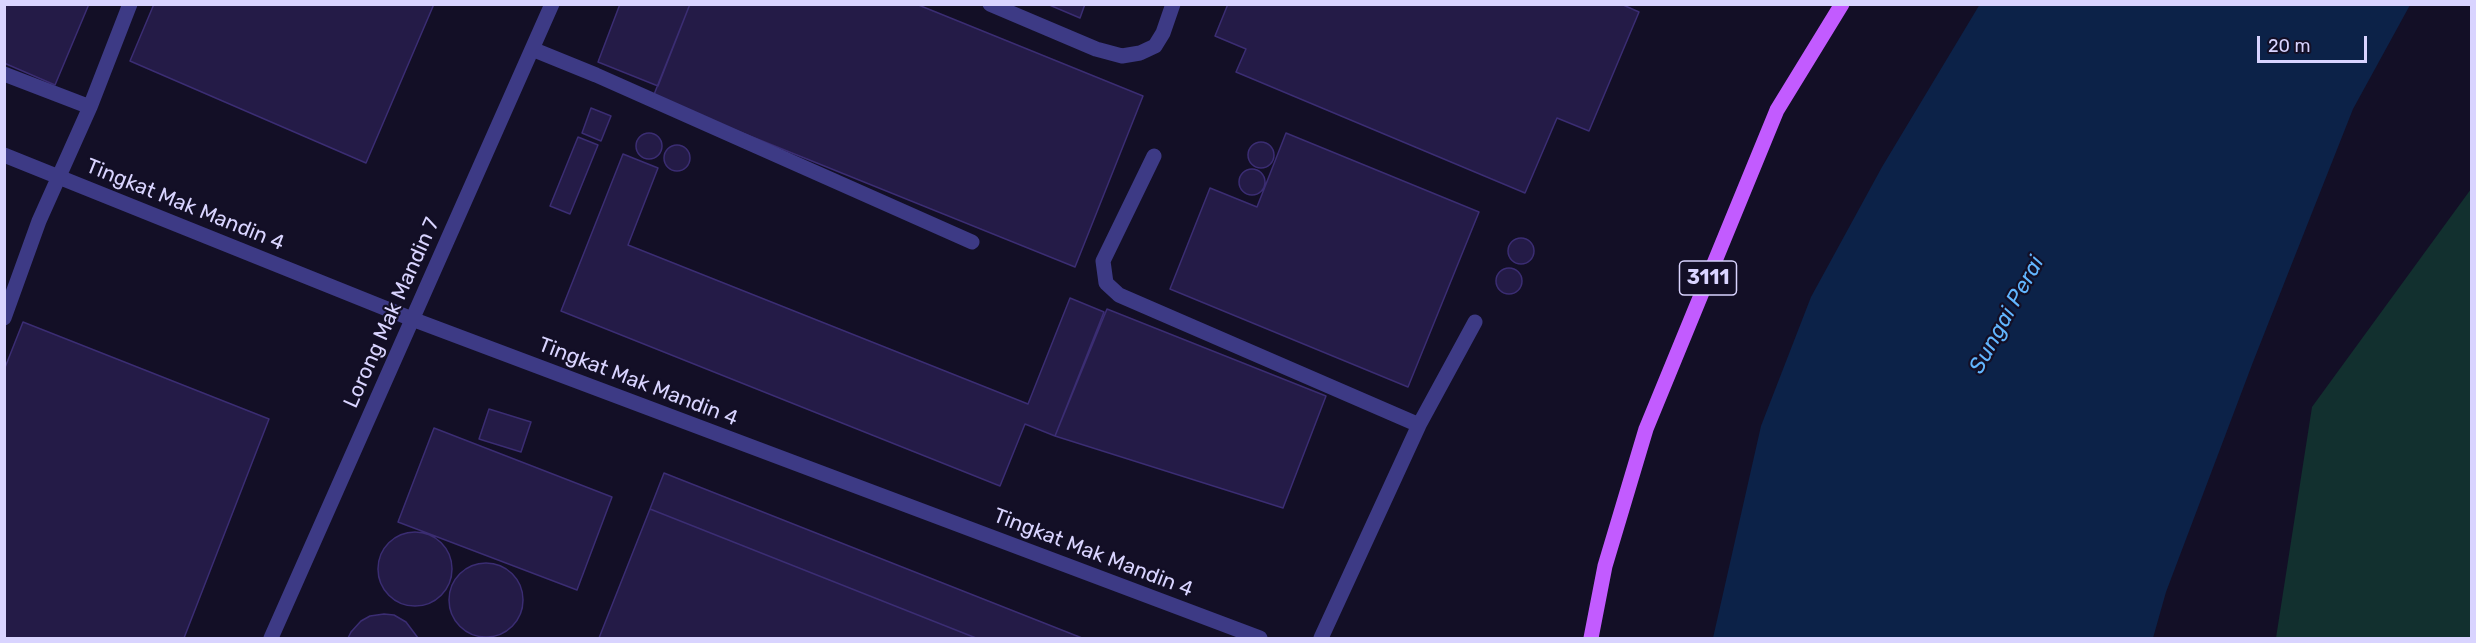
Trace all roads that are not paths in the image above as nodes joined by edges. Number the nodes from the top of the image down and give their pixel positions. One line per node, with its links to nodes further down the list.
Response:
1 (130, 4): 8 (street)
2 (552, 4): 6 (street, Lorong Mak Mandin 7)
3 (990, 4): 4 (street)
4 (1173, 4)
5 (1842, 4): 20 (main road, 3111)
6 (532, 49): 12 (street); 14 (street, Lorong Mak Mandin 7)
7 (4, 74): 8 (street)
8 (90, 107): 11 (street)
9 (4, 155): 11 (street, Tingkat Mak Mandin 4)
10 (1154, 156): 16 (street)
11 (58, 177): 13 (street); 14 (street, Tingkat Mak Mandin 4)
12 (972, 242)
13 (4, 318)
14 (412, 319): 17 (street, Lorong Mak Mandin 7); 18 (street, Tingkat Mak Mandin 4)
15 (1475, 322): 16 (street)
16 (1419, 424): 19 (street)
17 (271, 639)
18 (1260, 639)
19 (1322, 639)
20 (1591, 639)

